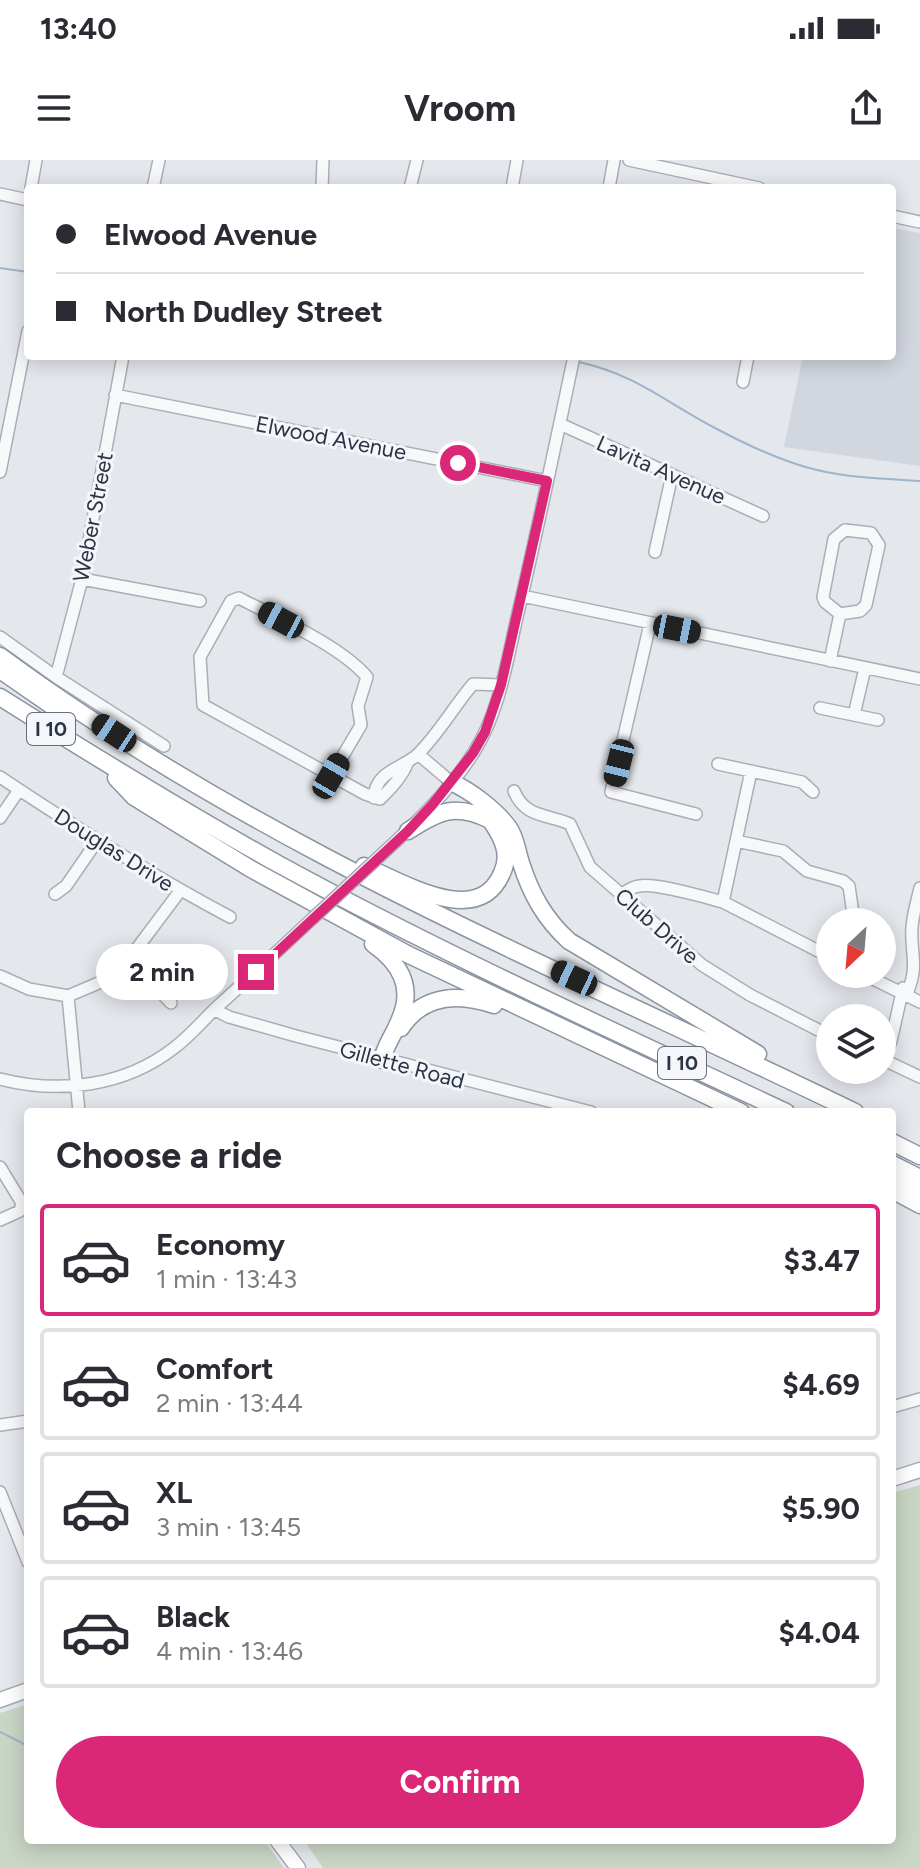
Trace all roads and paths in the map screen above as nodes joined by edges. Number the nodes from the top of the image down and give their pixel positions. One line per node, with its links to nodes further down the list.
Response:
1 (36, 160): 8 (street)
2 (159, 160): 9 (street)
3 (323, 160): 10 (street)
4 (417, 160): 11 (street)
5 (517, 160): 12 (street)
6 (614, 160): 13 (street)
7 (629, 160): 14 (street)
8 (32, 184)
9 (154, 184)
10 (322, 184)
11 (411, 184)
12 (513, 184)
13 (610, 184)
14 (740, 184)
15 (0, 194): 16 (street)
16 (24, 199)
17 (896, 217): 18 (street)
18 (920, 222)
19 (24, 351): 26 (street)
20 (122, 360): 24 (street, Weber Street)
21 (573, 360): 25 (street)
22 (747, 360): 23 (street)
23 (743, 382)
24 (115, 395): 28 (street, Elwood Avenue); 31 (street, Weber Street)
25 (560, 424): 27 (street, Lavita Avenue); 28 (street)
26 (0, 472)
27 (672, 475): 29 (street, Lavita Avenue); 30 (street)
28 (547, 481): 32 (street)
29 (763, 516)
30 (655, 552)
31 (82, 579): 33 (street); 41 (street, Weber Street)
32 (522, 596): 35 (street); 44 (street)
33 (200, 601)
34 (840, 614): 34 (street); 38 (street)
35 (650, 624): 38 (street); 60 (street)
36 (0, 637): 41 (street)
37 (0, 656): 66 (highway, I 10)
38 (830, 661): 39 (street)
39 (865, 668): 42 (street); 47 (street)
40 (0, 670): 97 (highway)
41 (56, 677): 49 (street)
42 (920, 679)
43 (0, 683): 84 (highway)
44 (501, 685): 50 (street); 56 (street)
45 (0, 697): 51 (highway, I 10)
46 (820, 708): 47 (street)
47 (854, 715): 48 (street)
48 (878, 720)
49 (164, 746)
50 (418, 754): 54 (street); 56 (street)
51 (101, 762): 71 (highway); 84 (highway, I 10)
52 (718, 764): 53 (street)
53 (751, 771): 59 (street); 65 (street)
54 (331, 776): 54 (street)
55 (0, 777): 57 (street, Douglas Drive)
56 (451, 782): 62 (highway); 63 (street); 99 (highway)
57 (19, 790): 61 (street); 64 (street, Douglas Drive)
58 (514, 791): 70 (street, Club Drive)
59 (813, 792)
60 (696, 814)
61 (0, 818)
62 (490, 820): 63 (highway); 66 (highway)
63 (408, 831): 83 (street, bridge)
64 (97, 841): 68 (street, Douglas Drive); 69 (street)
65 (736, 841): 72 (street); 73 (street)
66 (299, 842): 98 (highway, I 10)
67 (920, 888): 79 (street)
68 (180, 891): 74 (street, Douglas Drive); 76 (street)
69 (55, 894)
70 (621, 895): 72 (street); 87 (street, Club Drive)
71 (309, 901): 86 (highway); 88 (highway)
72 (723, 902): 75 (street)
73 (852, 908)
74 (230, 917)
75 (816, 950)
76 (129, 959): 80 (street); 82 (street)
77 (0, 976): 80 (street)
78 (890, 988): 79 (street)
79 (902, 994): 81 (street); 85 (street)
80 (68, 996): 92 (street)
81 (920, 1002)
82 (171, 1003)
83 (215, 1010): 88 (street, Gillette Road); 92 (street)
84 (579, 1015): 96 (highway, I 10)
85 (896, 1020)
86 (558, 1025): 88 (highway); 95 (highway)
87 (816, 1029)
88 (382, 1060): 94 (street, Gillette Road)
89 (896, 1066): 90 (street)
90 (920, 1077)
91 (0, 1079): 92 (street)
92 (78, 1087): 93 (street)
93 (79, 1108)
94 (575, 1108)
95 (733, 1108)
96 (777, 1108)
97 (824, 1108)
98 (847, 1108)
99 (848, 1108)
100 (896, 1133): 102 (highway)
101 (896, 1144): 103 (highway)
102 (920, 1145)
103 (920, 1156)
104 (896, 1166): 106 (highway)
105 (0, 1167): 111 (street)
106 (920, 1178)
107 (896, 1179): 108 (highway)
108 (920, 1188)
109 (896, 1192): 110 (highway)
110 (920, 1205)
111 (0, 1220)
112 (920, 1399): 113 (street)
113 (896, 1406)
114 (24, 1422): 115 (street)
115 (0, 1425)
116 (920, 1470): 117 (main road)
117 (896, 1478)
118 (0, 1492): 119 (street)
119 (24, 1552)
120 (24, 1691): 121 (main road)
121 (0, 1700)
122 (280, 1844): 123 (main road)
123 (298, 1868)

